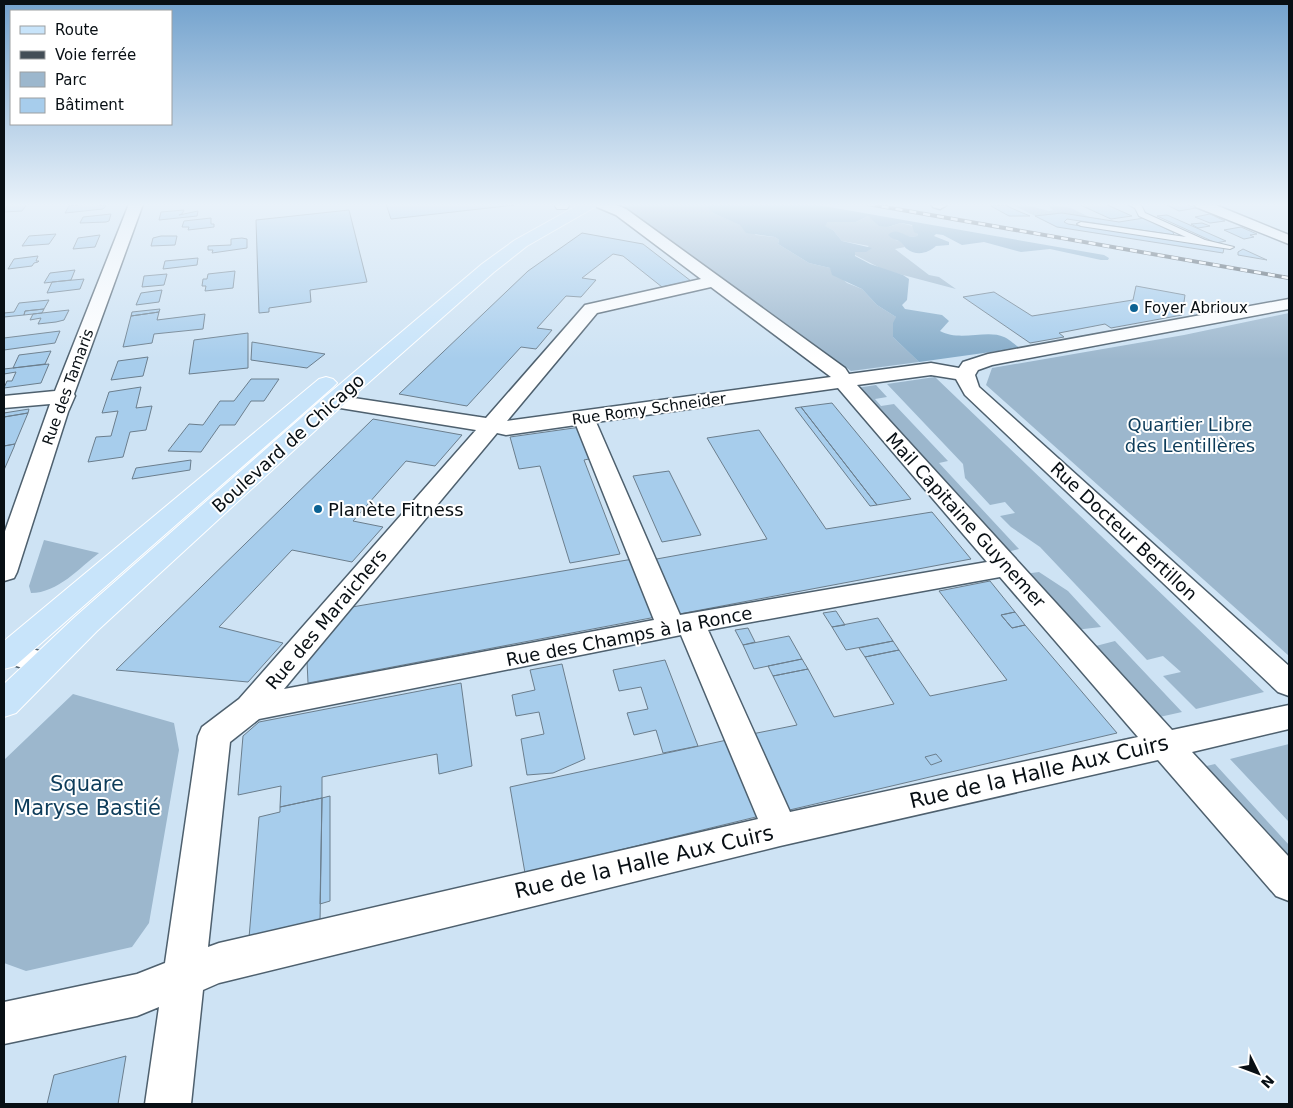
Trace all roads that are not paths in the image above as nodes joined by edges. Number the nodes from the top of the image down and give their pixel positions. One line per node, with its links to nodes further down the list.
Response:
1 (117, 256): 9 (street, Rue des Tamaris)
2 (482, 256): 18 (main road, Boulevard de Chicago)
3 (505, 256): 10 (main road, Boulevard de Chicago)
4 (680, 256): 5 (street, Mail Capitaine Guynemer)
5 (714, 281): 8 (street, Mail Capitaine Guynemer); 13 (street, Rue des Maraichers)
6 (1289, 304): 7 (street)
7 (964, 375): 8 (street, Rue Romy Schneider); 20 (street, Rue Docteur Bertillon)
8 (844, 382): 12 (street, Rue Romy Schneider); 15 (street, Mail Capitaine Guynemer)
9 (65, 396): 11 (street); 14 (street, Rue des Tamaris)
10 (334, 401): 13 (street, Rue Romy Schneider); 19 (main road, Boulevard de Chicago)
11 (4, 402)
12 (584, 418): 13 (street, Rue Romy Schneider); 17 (street)
13 (489, 427): 22 (street, Rue des Maraichers)
14 (8, 547): 16 (street, Rue des Tamaris)
15 (1007, 567): 17 (street, Rue des Champs à la Ronce); 24 (street, Mail Capitaine Guynemer)
16 (4, 572)
17 (681, 626): 22 (street, Rue des Champs à la Ronce); 25 (street)
18 (5, 654): 19 (street)
19 (44, 664): 21 (main road, Boulevard de Chicago)
20 (1289, 684)
21 (4, 704)
22 (250, 708): 27 (street, Rue des Maraichers)
23 (1289, 717): 24 (street, Rue de la Halle Aux Cuirs)
24 (1165, 744): 25 (street, Rue de la Halle Aux Cuirs); 26 (street, Mail Capitaine Guynemer)
25 (780, 830): 27 (street, Rue de la Halle Aux Cuirs)
26 (1289, 884)
27 (184, 977): 28 (street, Rue de la Halle Aux Cuirs); 29 (street, Rue des Maraichers)
28 (4, 1022)
29 (168, 1104)

